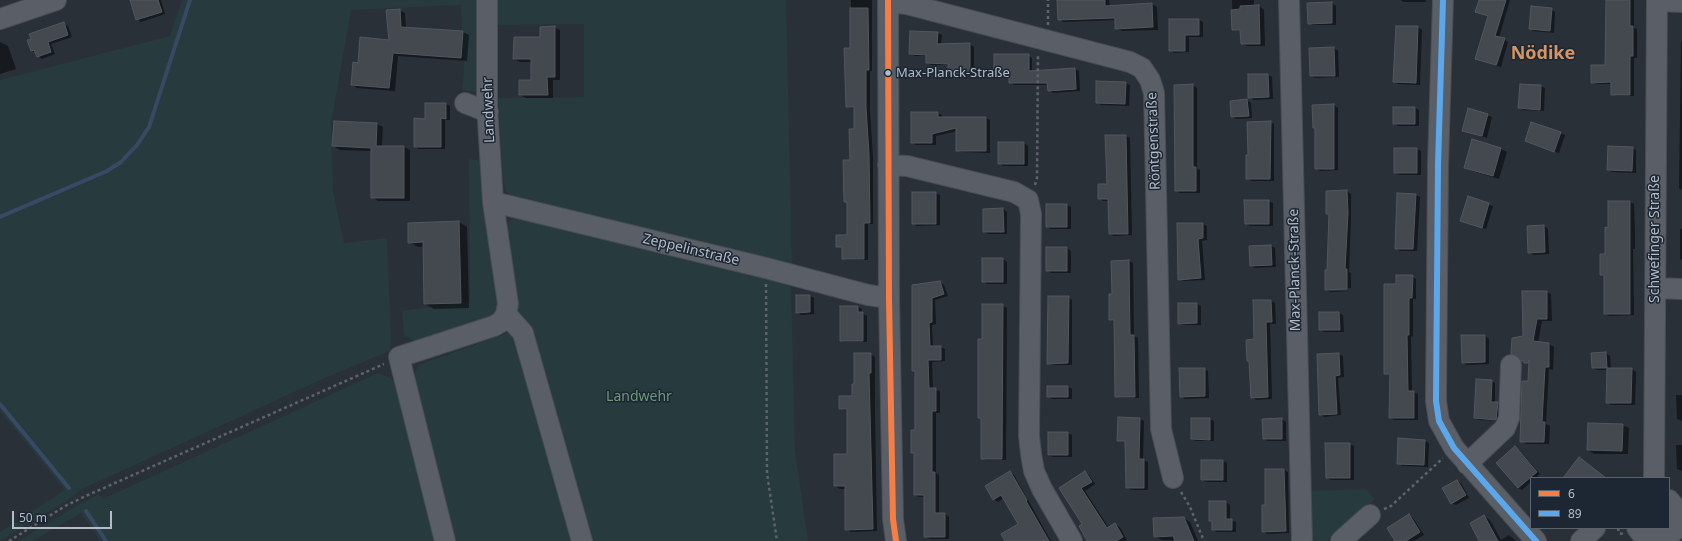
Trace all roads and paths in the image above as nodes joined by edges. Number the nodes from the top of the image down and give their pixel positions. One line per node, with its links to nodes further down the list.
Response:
1 (56, 0): 9 (street)
2 (487, 0): 12 (street, Landwehr)
3 (1048, 0): 10 (path)
4 (1289, 0): 39 (street, Max-Planck-Straße)
5 (1443, 0): 23 (street)
6 (1657, 0): 8 (street); 17 (street, Schwefinger Straße)
7 (888, 1): 10 (street, Röntgenstraße); 13 (street)
8 (1682, 2)
9 (0, 19)
10 (1042, 40): 14 (path); 26 (street, Röntgenstraße)
11 (465, 103): 12 (street)
12 (488, 112): 15 (street, Landwehr)
13 (888, 165): 14 (street); 19 (street)
14 (1028, 200): 37 (street)
15 (493, 202): 16 (street, Zeppelinstraße); 20 (street, Landwehr)
16 (766, 268): 19 (street, Zeppelinstraße); 35 (path)
17 (1655, 288): 18 (street); 25 (street, Schwefinger Straße)
18 (1682, 289)
19 (889, 298): 36 (street)
20 (506, 314): 21 (street); 34 (street)
21 (399, 357): 32 (path); 33 (street)
22 (1511, 365): 24 (street)
23 (1454, 448): 24 (street); 28 (path)
24 (1467, 464): 41 (street)
25 (1654, 477)
26 (1172, 478): 38 (path)
27 (1676, 510): 31 (street)
28 (1370, 515): 40 (street)
29 (1594, 529): 42 (street)
30 (1638, 529): 31 (street)
31 (1656, 540)
32 (9, 541)
33 (445, 541)
34 (582, 541)
35 (777, 541)
36 (896, 541)
37 (1072, 541)
38 (1204, 541)
39 (1302, 541)
40 (1341, 541)
41 (1536, 541)
42 (1581, 541)

